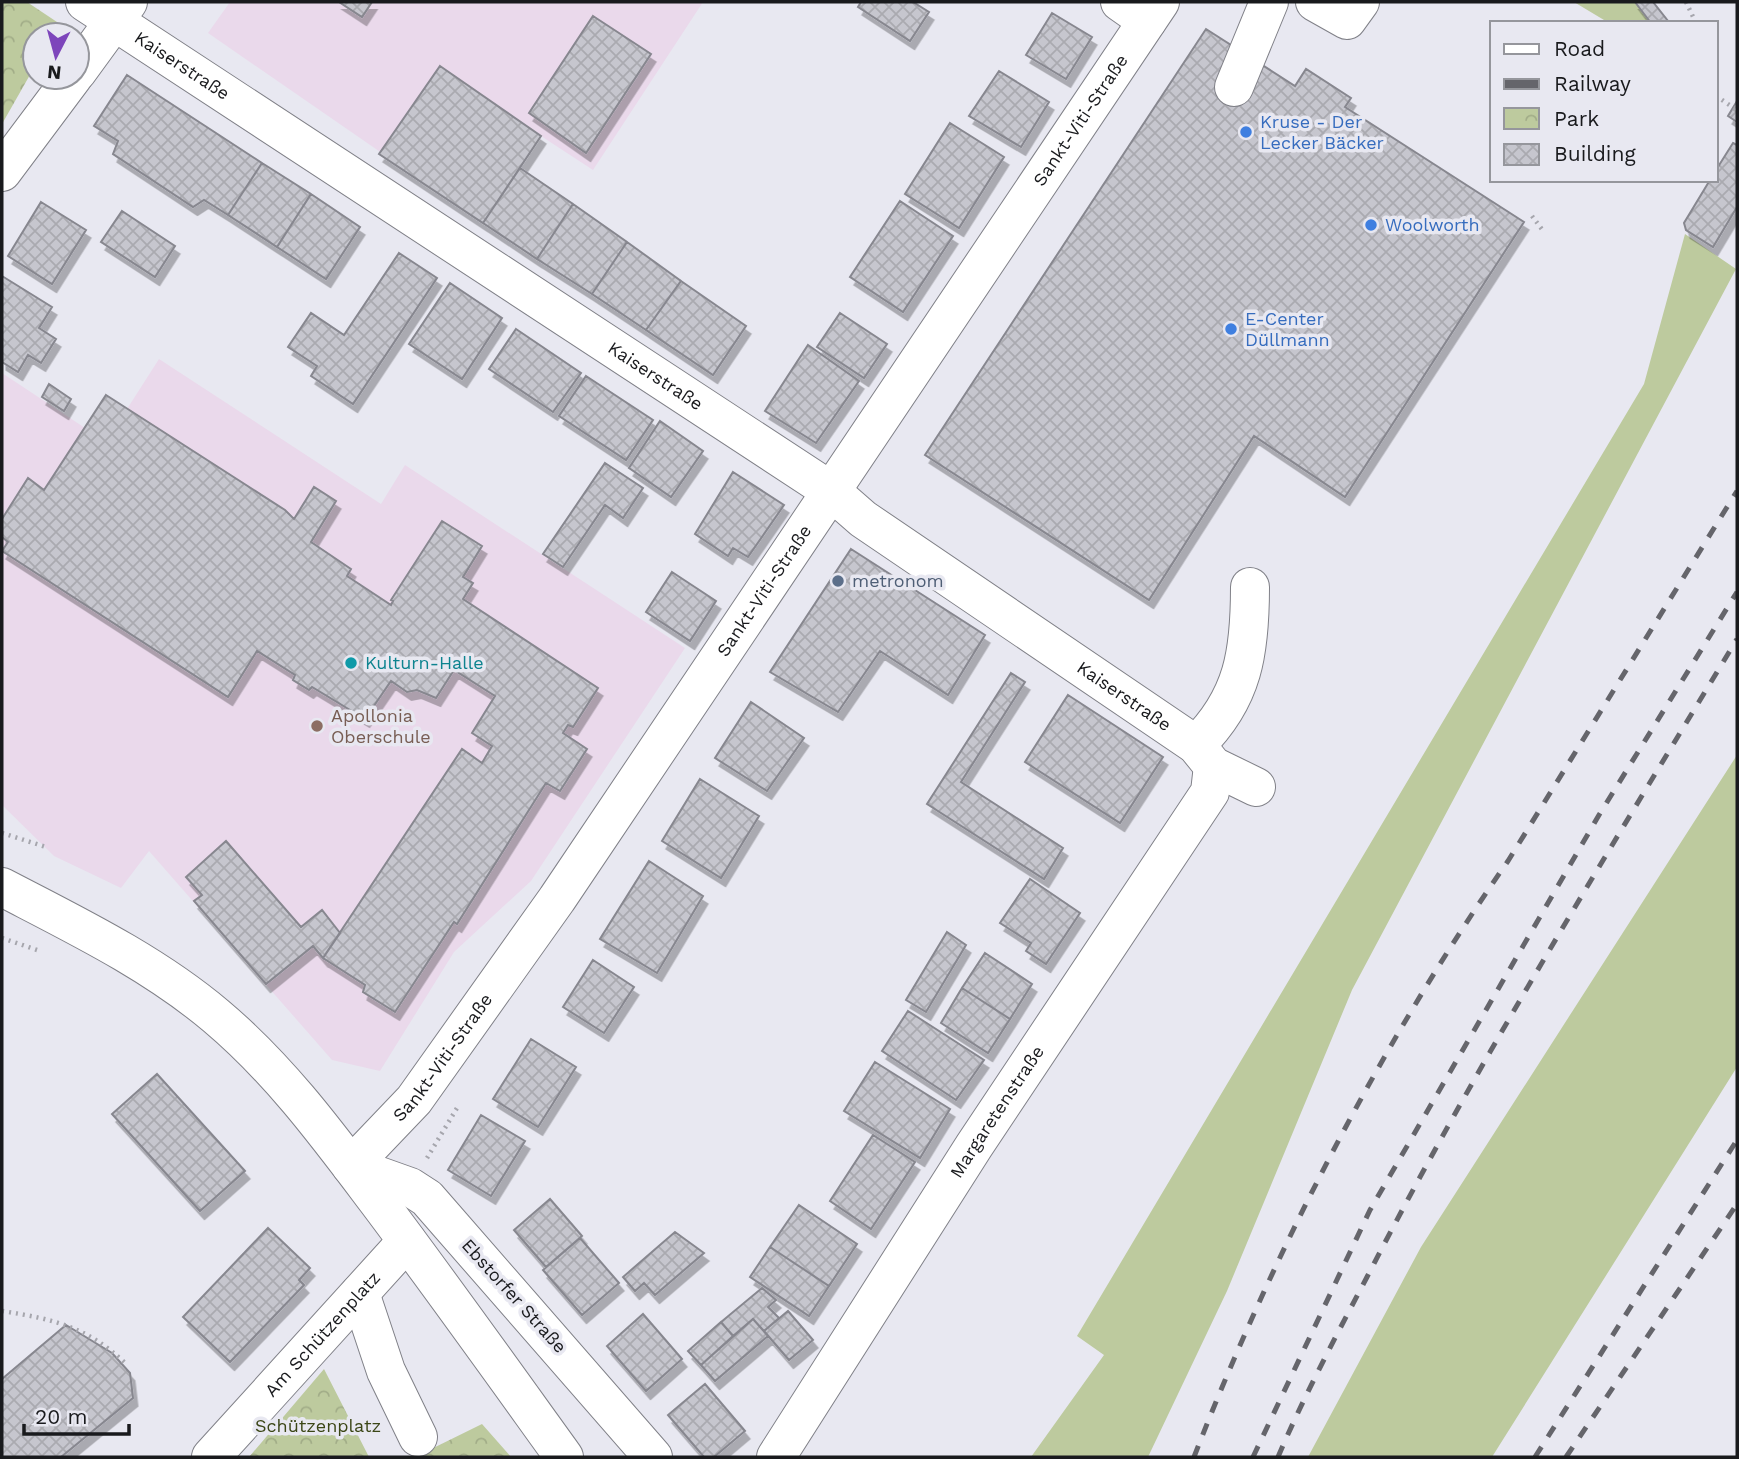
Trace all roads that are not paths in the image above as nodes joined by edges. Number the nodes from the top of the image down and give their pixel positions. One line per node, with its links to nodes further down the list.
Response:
1 (1269, 2): 7 (street)
2 (1315, 2): 3 (street)
3 (1360, 2)
4 (109, 8): 6 (street); 10 (street, Kaiserstraße)
5 (1142, 8): 10 (street, Sankt-Viti-Straße)
6 (91, 44)
7 (1234, 87)
8 (63, 91): 9 (street)
9 (2, 172)
10 (831, 491): 12 (street, Kaiserstraße); 17 (street, Sankt-Viti-Straße)
11 (1250, 587): 12 (street)
12 (1205, 756): 13 (street, Kaiserstraße); 24 (street, Margaretenstraße)
13 (1256, 787)
14 (2, 887): 16 (street)
15 (2, 904): 16 (street)
16 (88, 932): 17 (street)
17 (351, 1166): 18 (street); 23 (street, Ebstorfer Straße)
18 (407, 1241): 19 (street, Am Schützenplatz); 22 (street)
19 (360, 1293): 20 (street); 21 (street, Am Schützenplatz)
20 (418, 1437)
21 (211, 1457)
22 (564, 1457)
23 (653, 1457)
24 (776, 1457)

